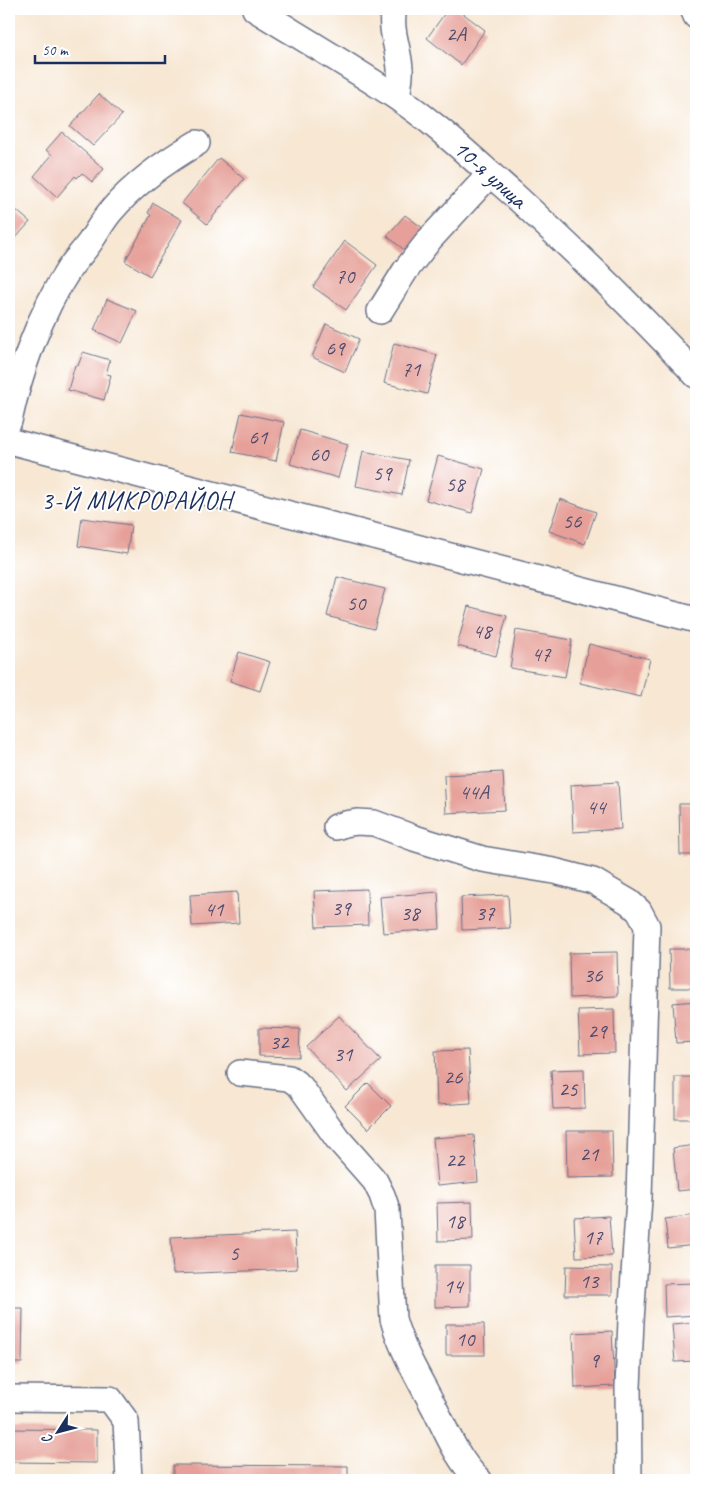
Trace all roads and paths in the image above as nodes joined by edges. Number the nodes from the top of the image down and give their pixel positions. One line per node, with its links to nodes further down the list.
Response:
1 (255, 9): 5 (street, 10-я улица)
2 (394, 9): 5 (street)
3 (693, 9): 4 (street)
4 (696, 16)
5 (397, 97): 7 (street, 10-я улица)
6 (197, 142): 10 (street)
7 (490, 174): 8 (street); 9 (street, 10-я улица)
8 (380, 311)
9 (696, 375)
10 (9, 421)
11 (9, 441): 12 (street)
12 (696, 620)
13 (336, 827): 18 (street)
14 (240, 1073): 17 (street)
15 (9, 1398): 16 (street)
16 (129, 1480)
17 (479, 1480)
18 (629, 1480)

